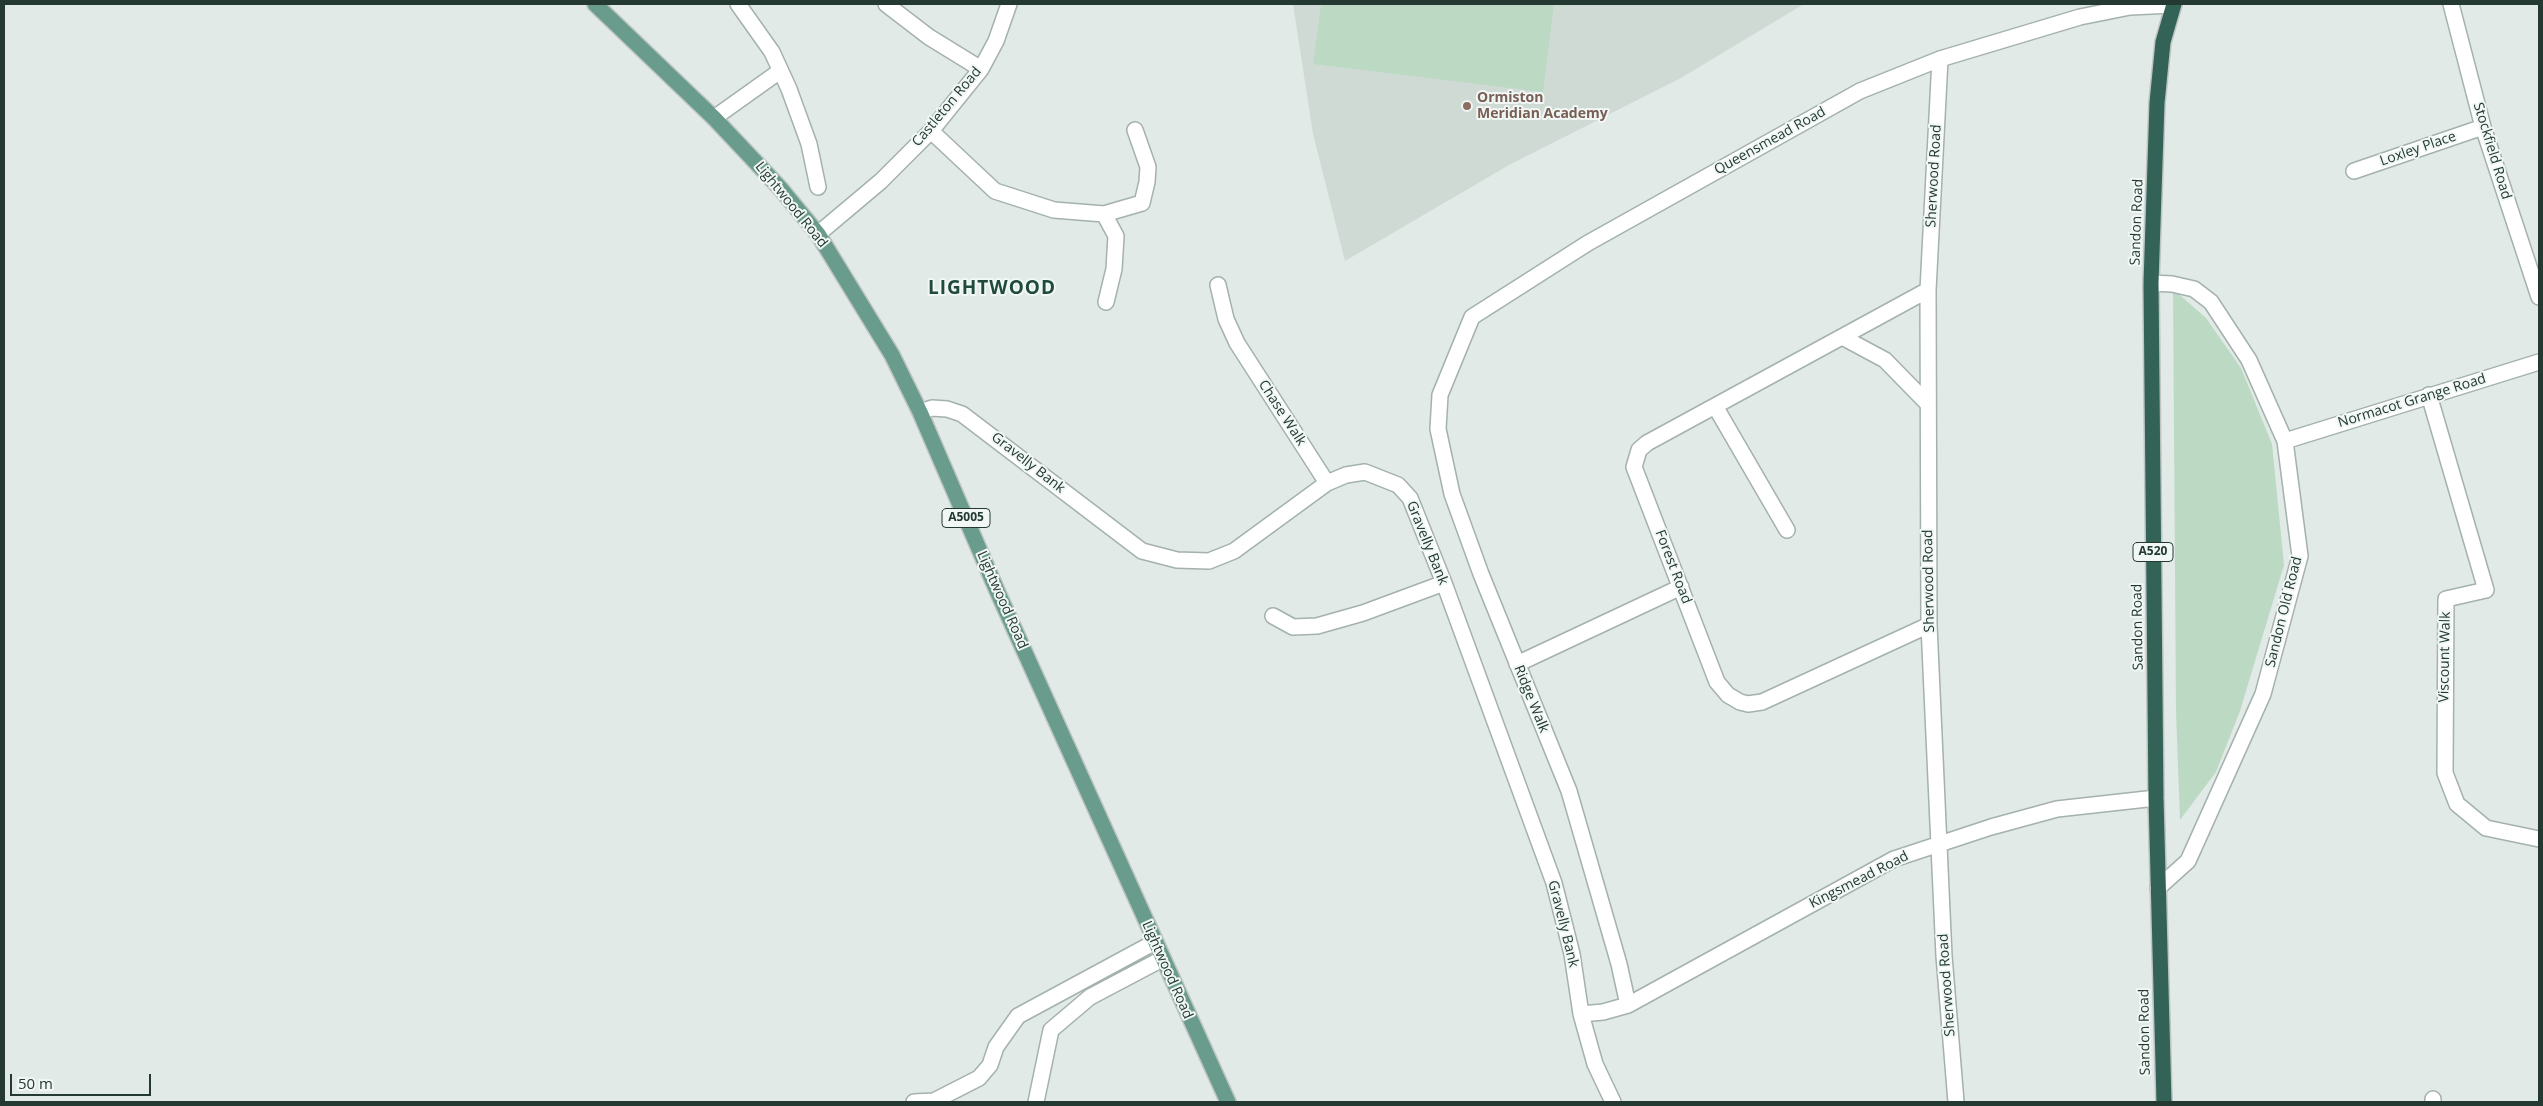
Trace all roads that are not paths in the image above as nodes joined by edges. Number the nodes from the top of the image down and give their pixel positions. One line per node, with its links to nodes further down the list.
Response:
1 (595, 4): 10 (main road, Lightwood Road / A5005)
2 (738, 4): 9 (street)
3 (886, 4): 8 (street)
4 (1009, 4): 8 (street, Castleton Road)
5 (2174, 4): 7 (street, Queensmead Road); 18 (highway, Sandon Road / A520)
6 (2451, 4): 11 (street, Stockfield Road)
7 (1940, 59): 20 (street, Sherwood Road); 25 (street, Queensmead Road)
8 (981, 69): 13 (street, Castleton Road)
9 (780, 71): 10 (street); 15 (street)
10 (714, 118): 17 (main road, Lightwood Road / A5005)
11 (2483, 127): 14 (street, Loxley Place); 21 (street, Stockfield Road)
12 (1135, 130): 16 (street)
13 (931, 132): 16 (street); 17 (street, Castleton Road)
14 (2354, 171)
15 (818, 187)
16 (1104, 214): 22 (street)
17 (818, 234): 29 (main road, Lightwood Road / A5005)
18 (2151, 283): 30 (street, Sandon Old Road); 38 (highway, Sandon Road / A520)
19 (1218, 284): 31 (street, Chase Walk)
20 (1928, 290): 23 (street, Forest Road); 27 (street, Sherwood Road)
21 (2539, 297)
22 (1106, 302)
23 (1844, 338): 27 (street); 28 (street, Forest Road)
24 (2539, 362): 26 (street, Normacot Grange Road)
25 (1440, 395): 37 (street, Ridge Walk)
26 (2429, 395): 30 (street, Normacot Grange Road); 39 (street, Viscount Walk)
27 (1928, 403): 36 (street, Sherwood Road)
28 (1715, 406): 32 (street); 34 (street, Forest Road)
29 (920, 412): 31 (street, Gravelly Bank); 42 (main road, Lightwood Road / A5005)
30 (2285, 441): 41 (street, Sandon Old Road)
31 (1328, 483): 33 (street, Gravelly Bank)
32 (1787, 530)
33 (1444, 583): 35 (street); 45 (street, Gravelly Bank)
34 (1681, 587): 36 (street, Forest Road); 37 (street)
35 (1272, 616)
36 (1929, 625): 40 (street, Sherwood Road)
37 (1517, 664): 44 (street, Ridge Walk)
38 (2156, 798): 40 (street, Kingsmead Road); 41 (highway, Sandon Road / A520)
39 (2539, 839)
40 (1938, 844): 44 (street, Kingsmead Road); 50 (street, Sherwood Road)
41 (2158, 888): 51 (highway, Sandon Road / A520)
42 (1155, 942): 43 (main road, Lightwood Road / A5005); 46 (street)
43 (1162, 959): 47 (street); 48 (main road, Lightwood Road / A5005)
44 (1628, 1005): 45 (street, Kingsmead Road)
45 (1581, 1014): 49 (street, Gravelly Bank)
46 (914, 1102)
47 (1036, 1102)
48 (1228, 1102)
49 (1613, 1102)
50 (1956, 1102)
51 (2164, 1102)

